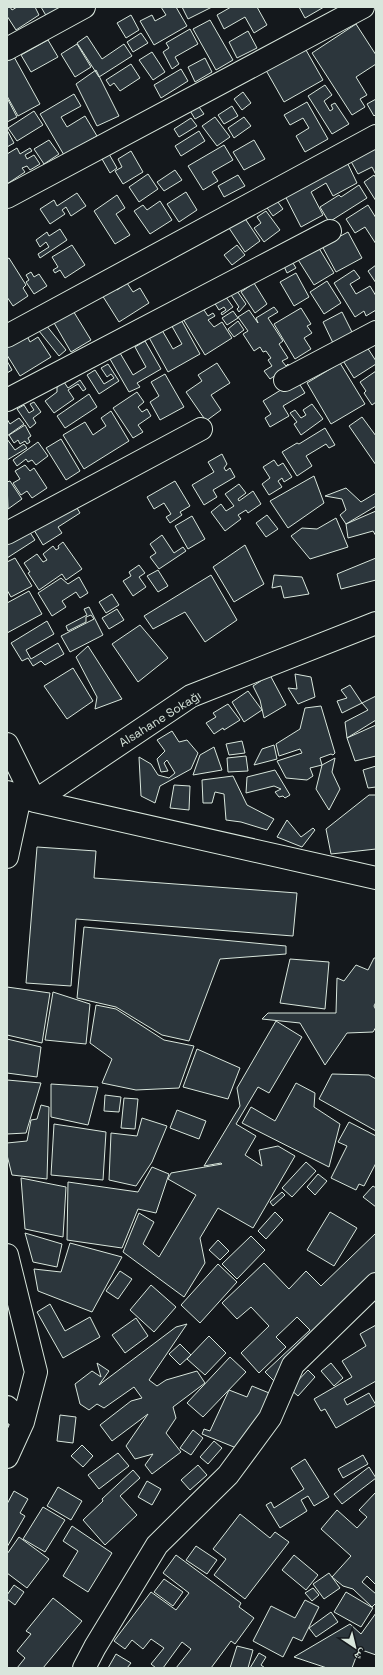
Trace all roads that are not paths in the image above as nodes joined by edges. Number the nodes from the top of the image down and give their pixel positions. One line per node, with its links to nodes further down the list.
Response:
1 (84, 7): 3 (street)
2 (363, 7): 5 (street)
3 (7, 49)
4 (376, 136): 8 (street)
5 (7, 197)
6 (330, 231): 10 (street)
7 (376, 332): 9 (street)
8 (7, 336)
9 (285, 380)
10 (7, 400)
11 (201, 429): 12 (street)
12 (7, 533)
13 (376, 623): 15 (street, Alsahane Sokağı)
14 (7, 744): 15 (street)
15 (21, 796): 16 (street); 17 (street)
16 (7, 857)
17 (376, 878)
18 (7, 1255): 21 (street)
19 (376, 1284): 23 (street)
20 (7, 1407): 21 (street)
21 (23, 1422): 22 (street)
22 (7, 1457)
23 (84, 1668)

